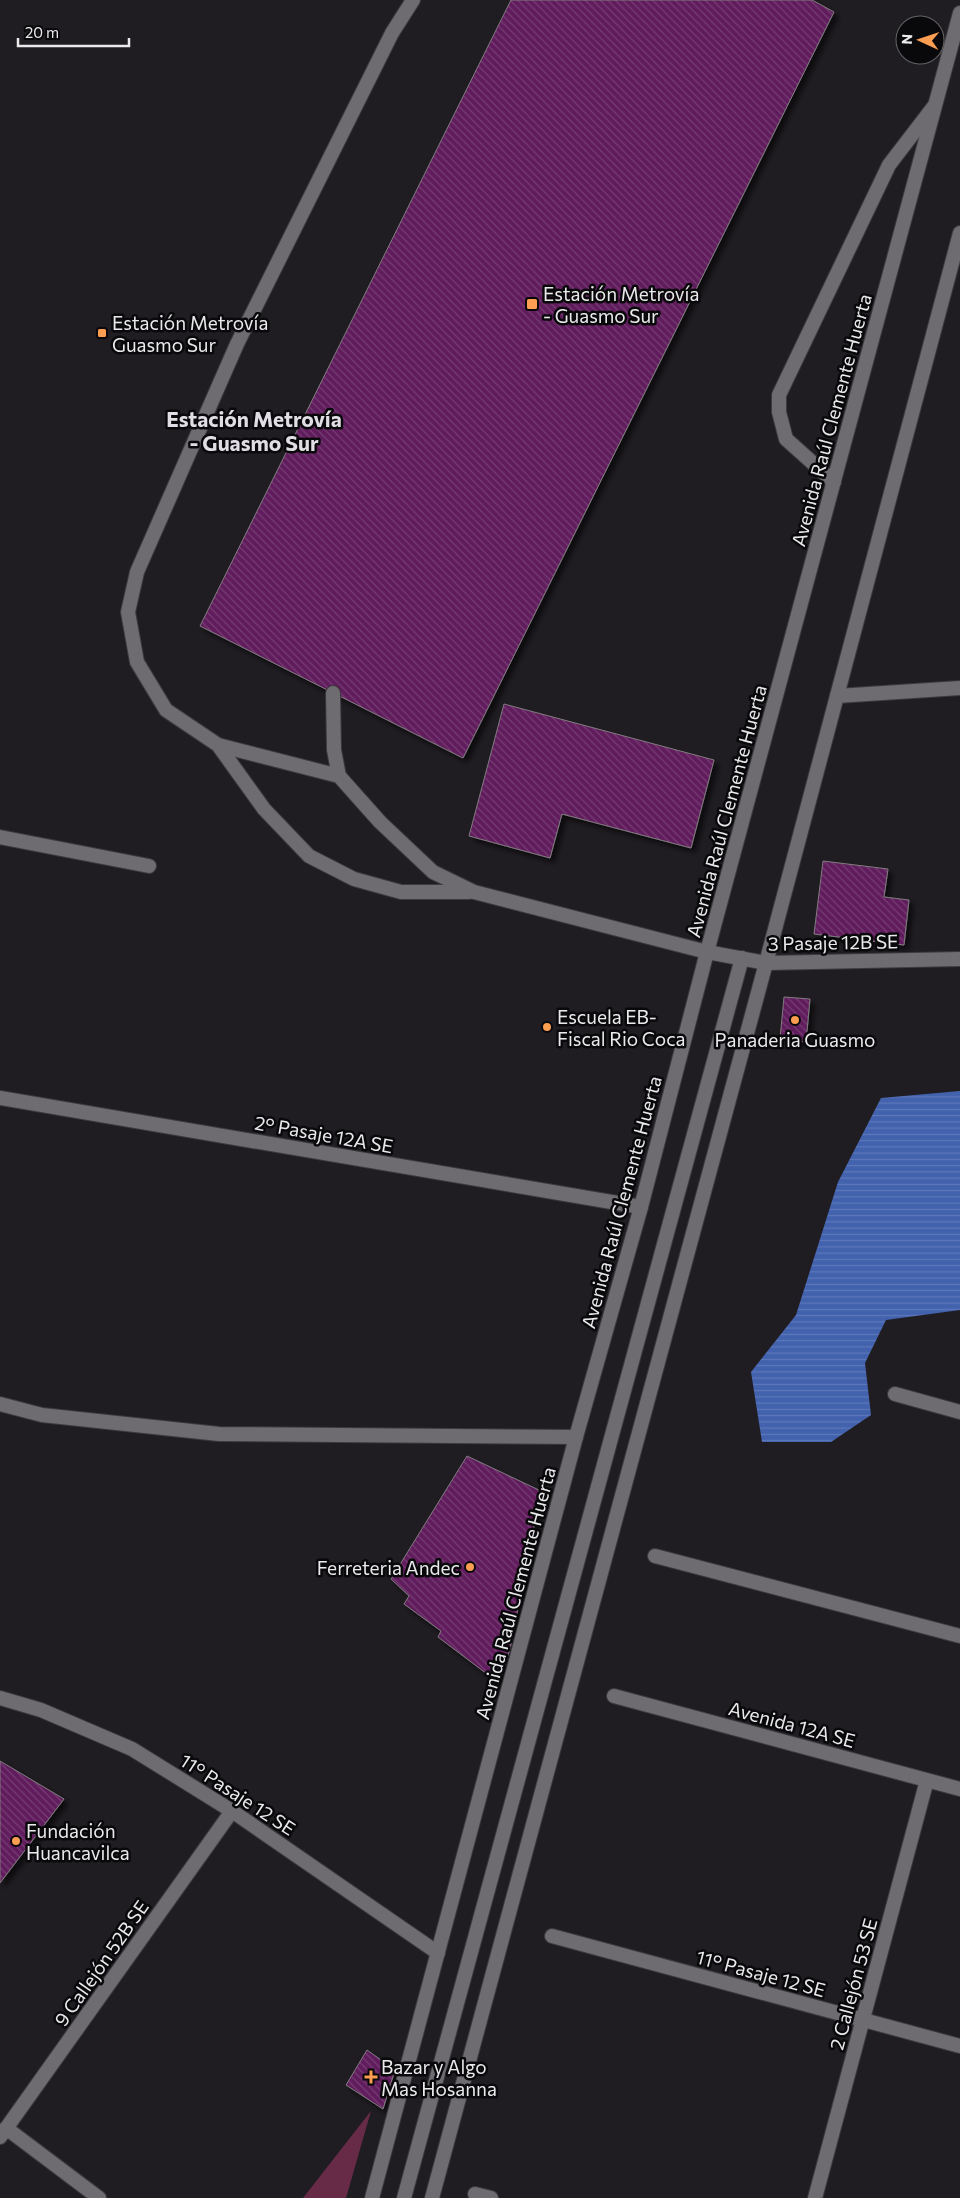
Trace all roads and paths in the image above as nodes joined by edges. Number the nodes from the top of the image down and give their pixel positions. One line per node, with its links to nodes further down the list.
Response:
1 (413, 0): 9 (street)
2 (960, 13): 3 (street, Avenida Raúl Clemente Huerta)
3 (935, 104): 5 (street, Avenida Raúl Clemente Huerta); 5 (street)
4 (960, 233): 8 (street)
5 (834, 482): 14 (street, Avenida Raúl Clemente Huerta)
6 (960, 688): 8 (street)
7 (333, 693): 10 (street)
8 (837, 696): 17 (street)
9 (218, 745): 10 (street); 13 (street)
10 (340, 776): 13 (street)
11 (0, 837): 12 (street)
12 (149, 866)
13 (474, 892): 14 (street, 3 Pasaje 12B SE)
14 (707, 952): 15 (street, 3 Pasaje 12B SE); 19 (street, Avenida Raúl Clemente Huerta)
15 (742, 958): 17 (street, 3 Pasaje 12B SE); 39 (street)
16 (960, 959): 17 (street, 3 Pasaje 12B SE)
17 (766, 963): 40 (street)
18 (0, 1098): 19 (street, 2° Pasaje 12A SE)
19 (641, 1207): 23 (street, Avenida Raúl Clemente Huerta)
20 (895, 1394): 22 (street)
21 (0, 1404): 23 (street)
22 (960, 1412)
23 (576, 1437): 32 (street, Avenida Raúl Clemente Huerta)
24 (655, 1556): 25 (street)
25 (960, 1636)
26 (614, 1696): 28 (street, Avenida 12A SE)
27 (0, 1698): 30 (street, 11° Pasaje 12 SE)
28 (928, 1780): 29 (street, Avenida 12A SE); 33 (street, 2 Callejón 53 SE)
29 (960, 1789)
30 (232, 1811): 32 (street, 11° Pasaje 12 SE); 35 (street, 9 Callejón 52B SE)
31 (552, 1936): 33 (street, 11° Pasaje 12 SE)
32 (438, 1953): 38 (street, Avenida Raúl Clemente Huerta)
33 (863, 2020): 34 (street, 11° Pasaje 12 SE); 42 (street, 2 Callejón 53 SE)
34 (960, 2046)
35 (3, 2132): 37 (street)
36 (475, 2194): 41 (street)
37 (99, 2198)
38 (372, 2198)
39 (404, 2198)
40 (432, 2198)
41 (491, 2198)
42 (815, 2198)

